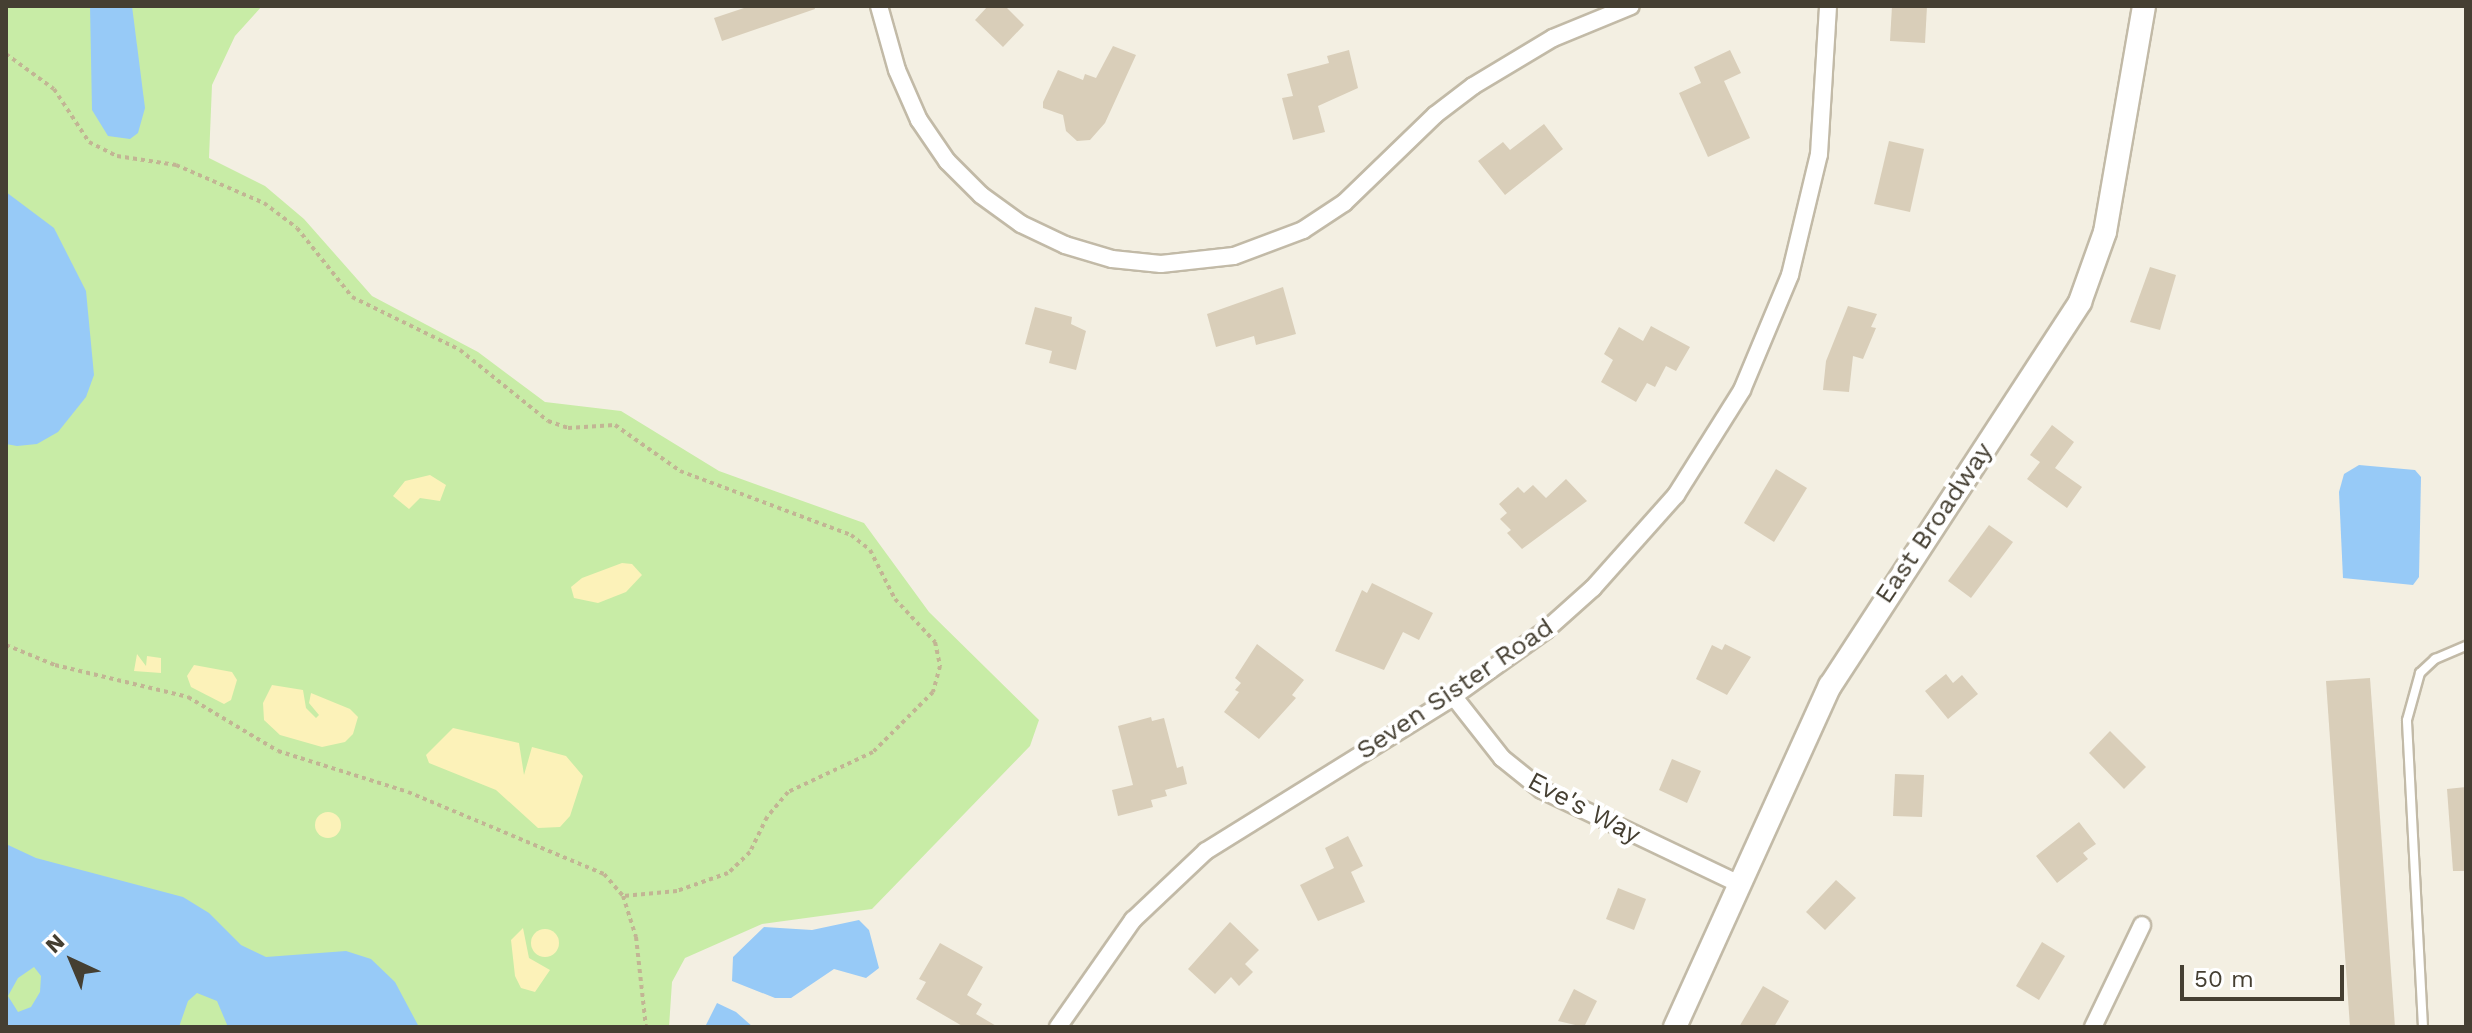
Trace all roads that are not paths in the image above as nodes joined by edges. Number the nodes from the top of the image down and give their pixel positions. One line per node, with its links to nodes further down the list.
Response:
1 (879, 6): 2 (street)
2 (1631, 6)
3 (1828, 6): 6 (street, Seven Sister Road)
4 (2144, 6): 7 (street, East Broadway)
5 (2466, 646): 12 (lane)
6 (1454, 697): 7 (street, Eve's Way); 9 (street, Seven Sister Road)
7 (1741, 885): 10 (street, East Broadway)
8 (2142, 925): 11 (street)
9 (1058, 1027)
10 (1675, 1027)
11 (2093, 1027)
12 (2423, 1027)

